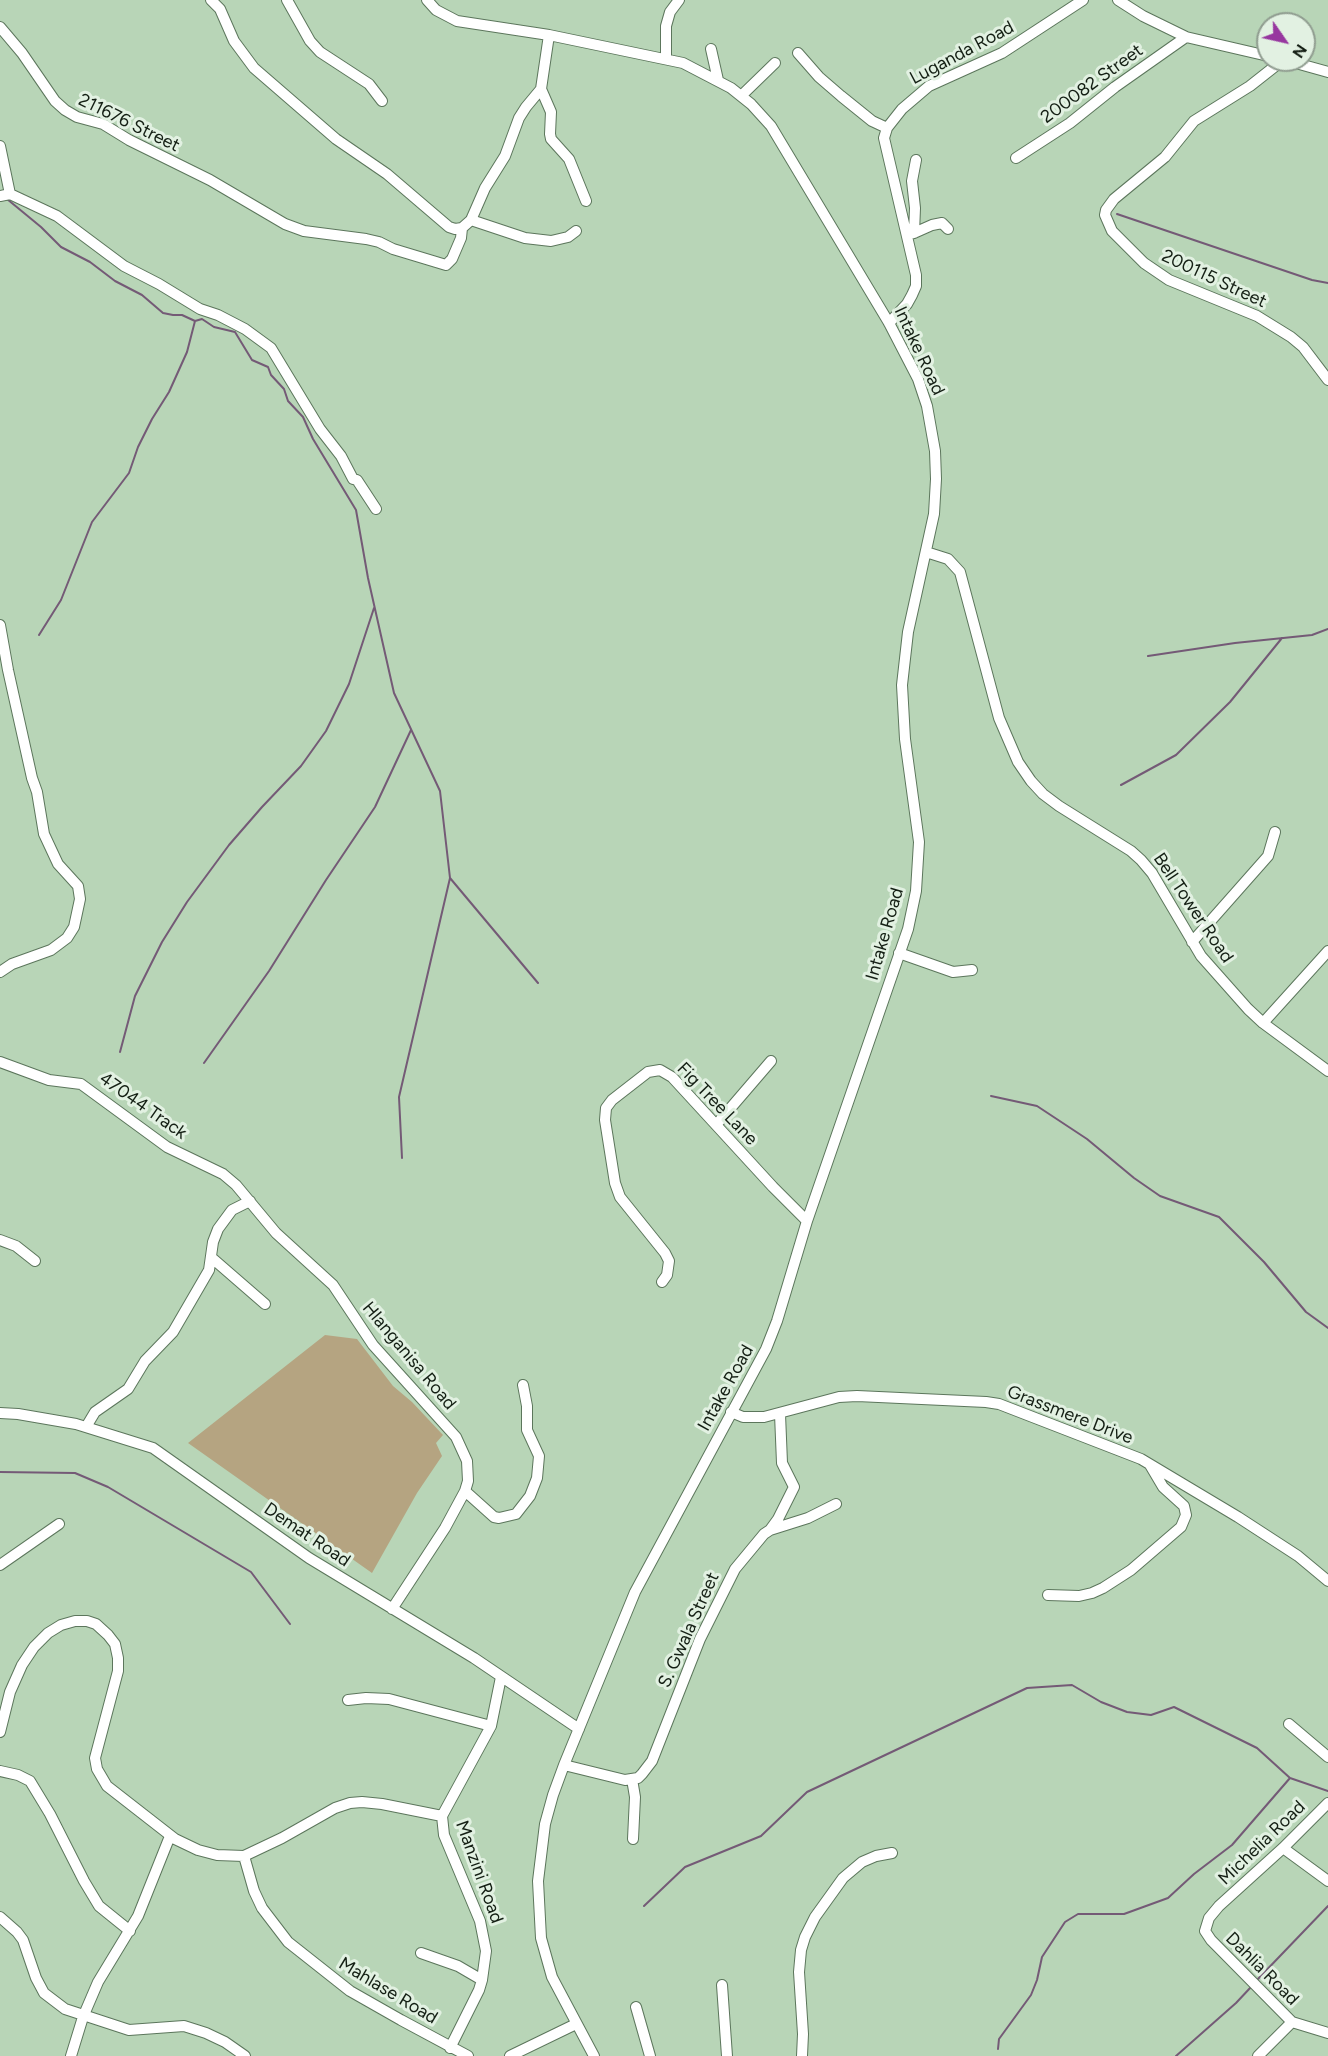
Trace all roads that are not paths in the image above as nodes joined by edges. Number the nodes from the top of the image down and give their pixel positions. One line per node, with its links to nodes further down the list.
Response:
1 (211, 0): 27 (street)
2 (287, 0): 19 (street)
3 (427, 0): 8 (street, Intake Road)
4 (680, 0): 13 (street)
5 (1083, 0): 20 (street, Luganda Road)
6 (1118, 0): 9 (street)
7 (0, 27): 27 (street, 211676 Street)
8 (549, 35): 13 (street, Intake Road); 17 (street)
9 (1186, 37): 12 (street); 22 (street, 200082 Street)
10 (711, 49): 16 (street)
11 (798, 53): 20 (street)
12 (1256, 53)
13 (666, 58): 16 (street, Intake Road)
14 (775, 63): 18 (street)
15 (1268, 72): 32 (street, 200115 Street)
16 (718, 80): 18 (street, Intake Road)
17 (541, 89): 25 (street); 26 (street)
18 (741, 96): 31 (street, Intake Road)
19 (382, 101)
20 (887, 128): 30 (street)
21 (0, 146): 24 (street)
22 (1016, 158)
23 (916, 160): 30 (street)
24 (5, 195): 33 (street)
25 (586, 201)
26 (471, 220): 27 (street); 29 (street)
27 (462, 228)
28 (948, 229): 30 (street)
29 (576, 231)
30 (911, 234): 31 (street)
31 (889, 323): 34 (street, Intake Road)
32 (1328, 380)
33 (376, 509)
34 (926, 552): 37 (street, Bell Tower Road); 39 (street, Intake Road)
35 (0, 625): 41 (street)
36 (1275, 832): 37 (street)
37 (1192, 942): 42 (street, Bell Tower Road)
38 (1328, 951): 42 (street)
39 (899, 953): 40 (street); 49 (street, Intake Road)
40 (972, 970)
41 (0, 972)
42 (1263, 1023): 45 (street, Bell Tower Road)
43 (771, 1061): 46 (street)
44 (0, 1062): 47 (street, 47044 Track)
45 (1328, 1071)
46 (716, 1125): 49 (street, Fig Tree Lane); 53 (street, Fig Tree Lane)
47 (198, 1161): 48 (street, Hlanganisa Road)
48 (250, 1202): 51 (street); 61 (street, Hlanganisa Road)
49 (807, 1221): 56 (street, Intake Road)
50 (0, 1240): 52 (street)
51 (212, 1258): 54 (street); 59 (street)
52 (35, 1261)
53 (662, 1282)
54 (265, 1304)
55 (523, 1385): 61 (street)
56 (731, 1412): 58 (street, Grassmere Drive); 73 (street, Intake Road)
57 (0, 1413): 59 (street, Demat Road)
58 (780, 1414): 60 (street, Grassmere Drive); 64 (street)
59 (86, 1427): 68 (street, Demat Road)
60 (1150, 1465): 66 (street, Grassmere Drive); 67 (street)
61 (465, 1491): 68 (street, Hlanganisa Road)
62 (836, 1504): 64 (street, S. Gwala Street)
63 (59, 1524): 65 (street)
64 (770, 1530): 78 (street, S. Gwala Street)
65 (0, 1565)
66 (1328, 1581)
67 (1047, 1595)
68 (392, 1609): 69 (street, Demat Road)
69 (501, 1677): 72 (street, Manzini Road); 73 (street, Demat Road)
70 (348, 1700): 72 (street)
71 (1289, 1724): 75 (street)
72 (491, 1726): 80 (street, Manzini Road)
73 (579, 1729): 76 (street, Intake Road)
74 (0, 1732): 81 (street)
75 (1328, 1757)
76 (564, 1765): 78 (street); 96 (street, Intake Road)
77 (0, 1771): 89 (street)
78 (632, 1779): 82 (street)
79 (1328, 1803): 83 (street, Michelia Road)
80 (442, 1816): 85 (street); 91 (street, Manzini Road)
81 (170, 1836): 85 (street); 89 (street)
82 (633, 1839)
83 (1283, 1848): 86 (street); 87 (street, Michelia Road)
84 (892, 1853): 106 (street)
85 (244, 1856): 98 (street, Mahlase Road)
86 (1328, 1881)
87 (1219, 1906): 95 (street, Dahlia Road)
88 (0, 1917): 94 (street)
89 (130, 1931): 94 (street)
90 (421, 1953): 91 (street)
91 (482, 1980): 98 (street, Manzini Road)
92 (722, 1985): 105 (street)
93 (636, 2007): 104 (street)
94 (83, 2017): 99 (street); 100 (street)
95 (1292, 2022): 97 (street, Dahlia Road); 107 (street)
96 (576, 2024): 102 (street); 103 (street, Intake Road)
97 (1328, 2033)
98 (450, 2048): 101 (street, Mahlase Road)
99 (71, 2056)
100 (245, 2056)
101 (468, 2056)
102 (510, 2056)
103 (594, 2056)
104 (650, 2056)
105 (727, 2056)
106 (802, 2056)
107 (1258, 2056)

